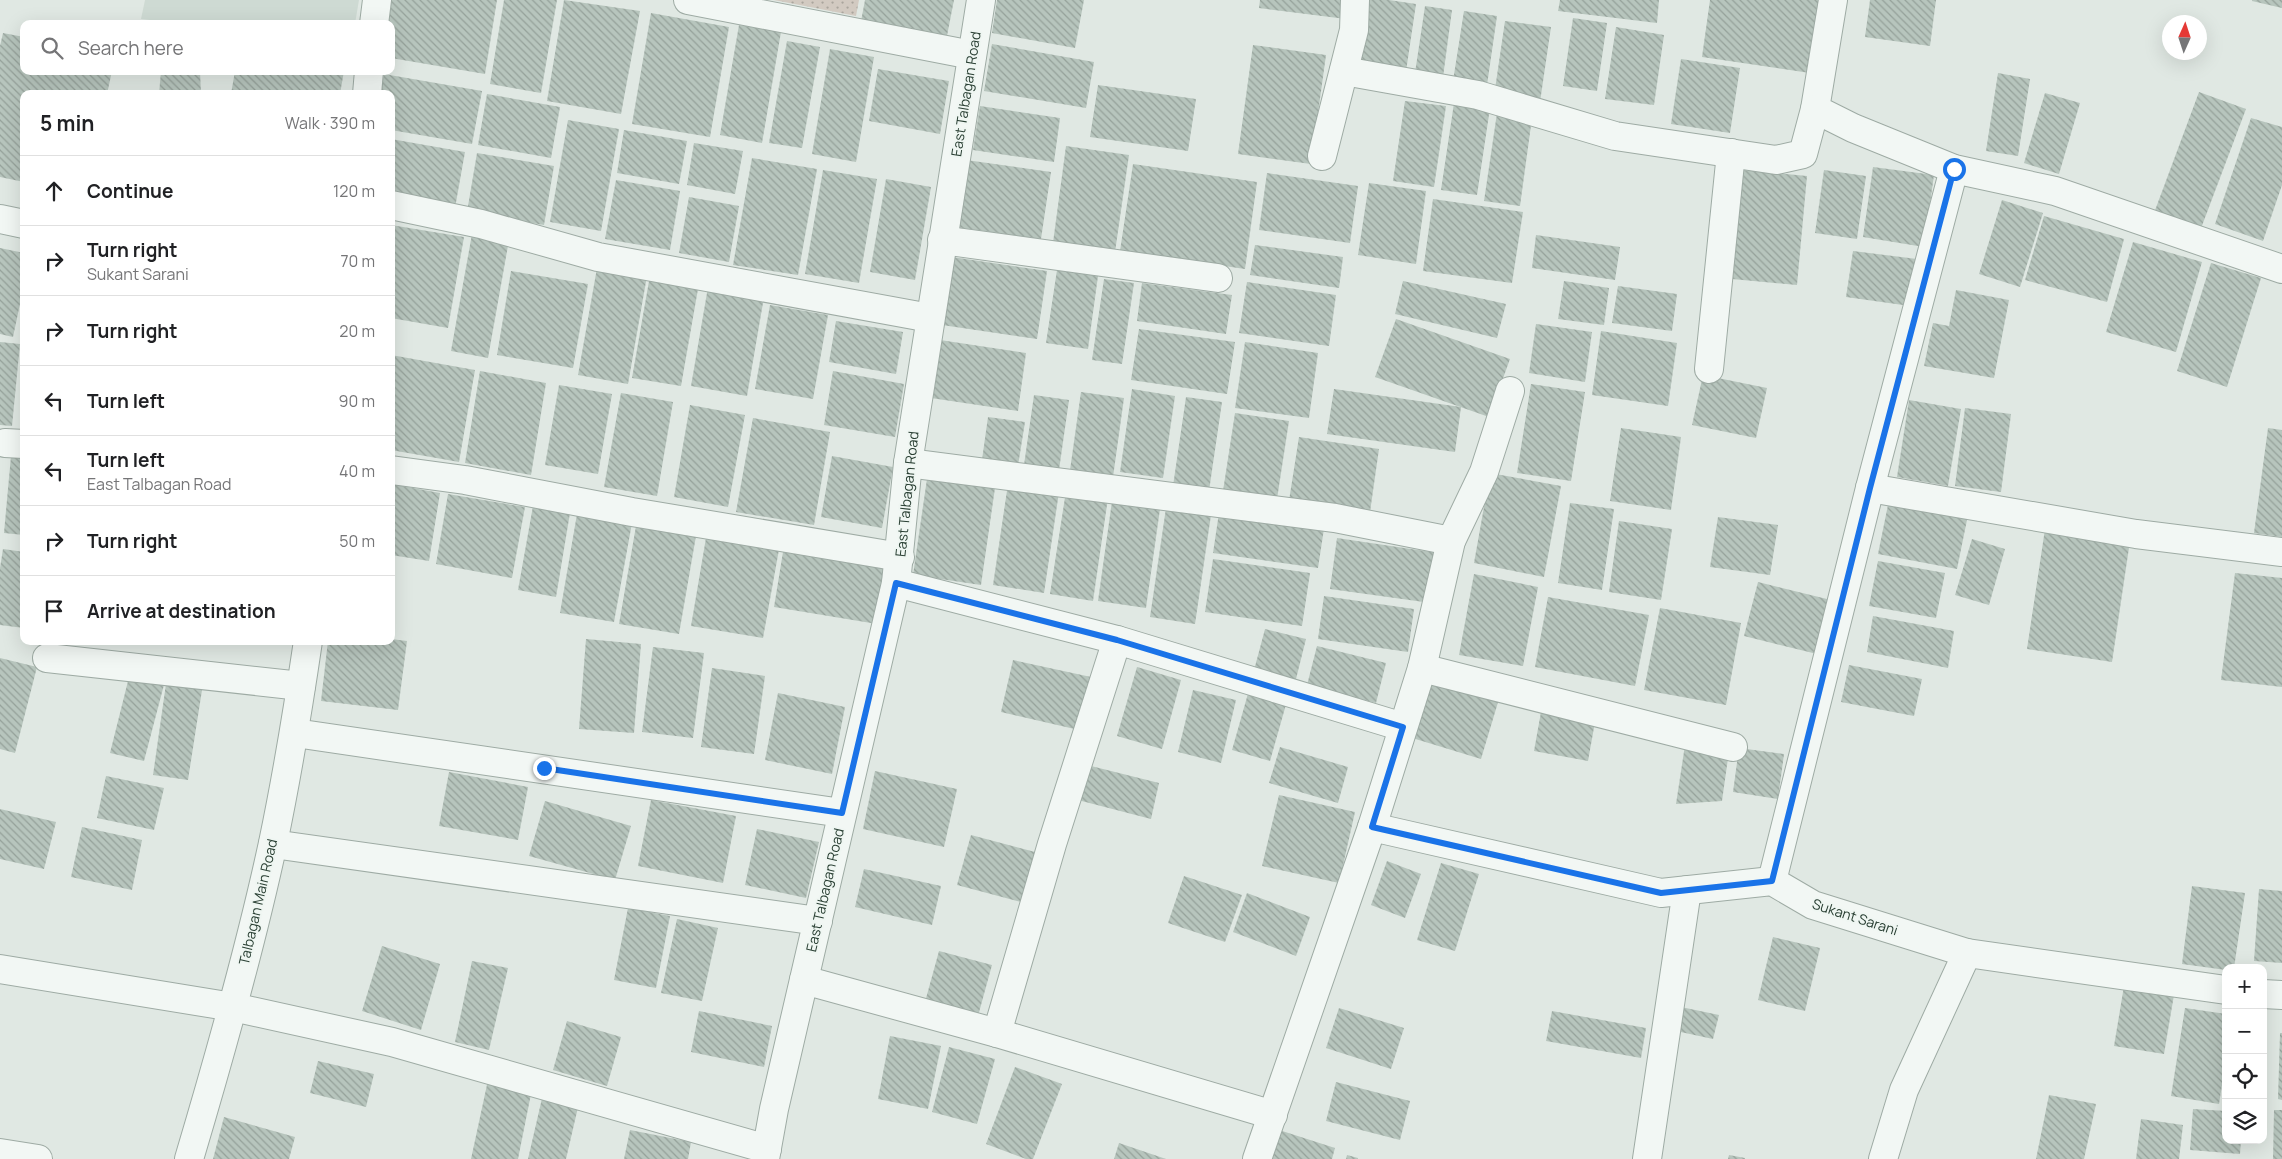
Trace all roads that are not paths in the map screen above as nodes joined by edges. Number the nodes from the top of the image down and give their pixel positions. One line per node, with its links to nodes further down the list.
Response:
1 (377, 0): 6 (street)
2 (688, 0): 7 (street)
3 (981, 0): 7 (street, East Talbagan Road)
4 (1355, 0): 8 (street)
5 (1833, 0): 11 (street)
6 (374, 20)
7 (972, 55): 18 (street, East Talbagan Road)
8 (1344, 71): 12 (street); 13 (street)
9 (369, 75): 10 (street)
10 (367, 90)
11 (1815, 109): 12 (street); 14 (street)
12 (1731, 153): 22 (street)
13 (1322, 156)
14 (1954, 169): 19 (street); 26 (street)
15 (395, 206): 21 (street)
16 (0, 219): 17 (street)
17 (20, 223)
18 (942, 240): 20 (street); 21 (street, East Talbagan Road)
19 (2282, 269)
20 (1218, 278)
21 (930, 318): 24 (street, East Talbagan Road)
22 (1709, 369)
23 (1510, 391): 27 (street)
24 (908, 463): 27 (street); 29 (street, East Talbagan Road)
25 (395, 471): 29 (street)
26 (1870, 488): 28 (street); 42 (street)
27 (1451, 541): 34 (street)
28 (2282, 552)
29 (900, 556): 30 (street, East Talbagan Road)
30 (896, 583): 31 (street); 39 (street, East Talbagan Road)
31 (1117, 640): 36 (street); 52 (street)
32 (307, 645): 35 (street, Talbagan Main Road)
33 (47, 658): 35 (street)
34 (1422, 668): 36 (street); 38 (street)
35 (302, 686): 37 (street, Talbagan Main Road)
36 (1403, 727): 40 (street)
37 (294, 734): 39 (street); 41 (street, Talbagan Main Road)
38 (1733, 747)
39 (842, 813): 44 (street, East Talbagan Road)
40 (1372, 827): 43 (street); 53 (street)
41 (273, 844): 44 (street); 51 (street, Talbagan Main Road)
42 (1772, 881): 43 (street); 45 (street, Sukant Sarani)
43 (1687, 890): 59 (street)
44 (818, 921): 47 (street, East Talbagan Road)
45 (1967, 953): 48 (street, Sukant Sarani); 60 (street)
46 (0, 969): 51 (street)
47 (804, 980): 52 (street); 55 (street, East Talbagan Road)
48 (2222, 989)
49 (2267, 994): 50 (street)
50 (2282, 995)
51 (233, 1007): 55 (street); 57 (street, Talbagan Main Road)
52 (996, 1033): 53 (street)
53 (1273, 1114): 58 (street)
54 (0, 1152): 56 (street)
55 (766, 1154)
56 (38, 1159)
57 (189, 1159)
58 (1257, 1159)
59 (1647, 1159)
60 (1884, 1159)

